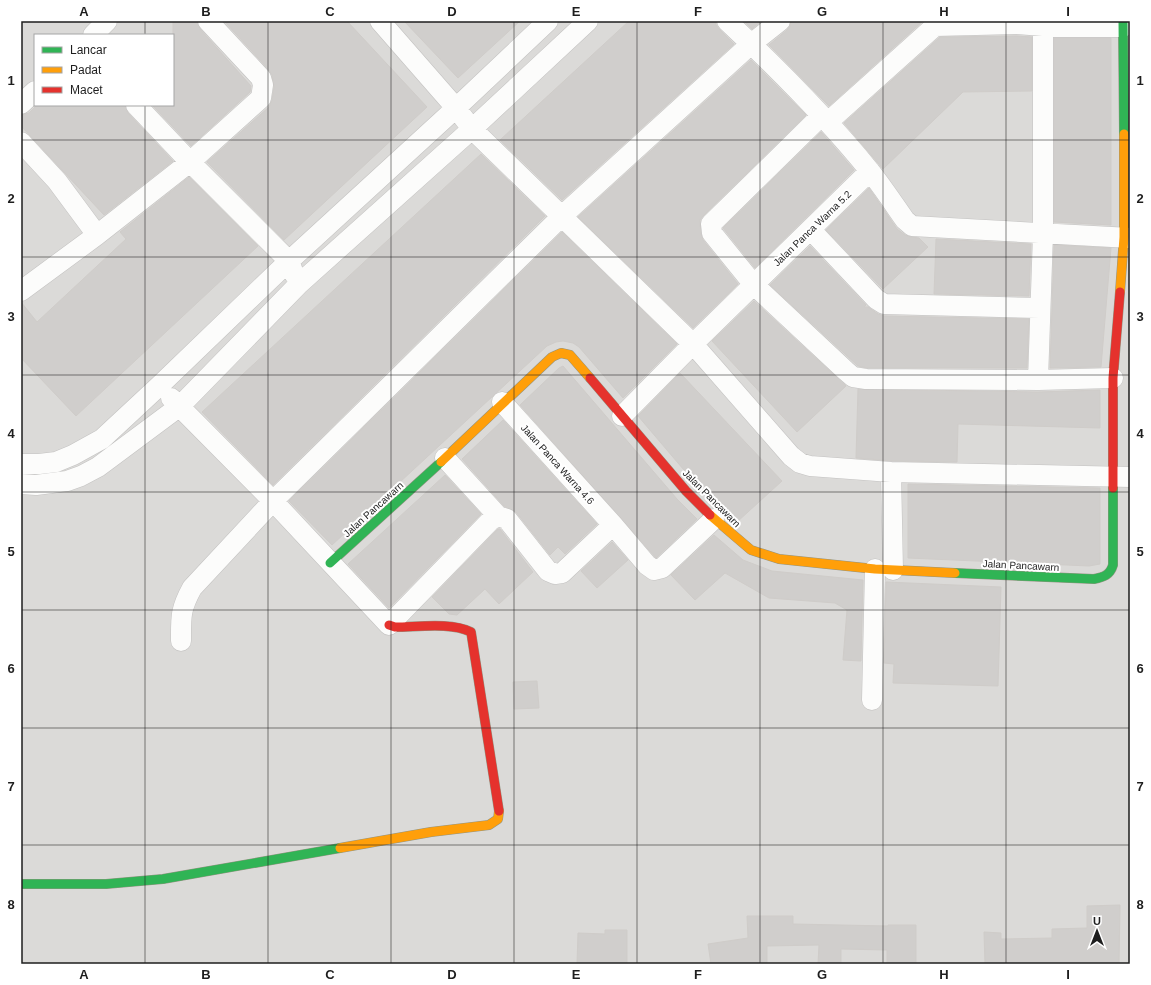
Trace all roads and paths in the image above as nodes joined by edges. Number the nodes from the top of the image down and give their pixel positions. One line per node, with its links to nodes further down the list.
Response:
1 (107, 21): 10 (street)
2 (208, 21): 19 (street)
3 (380, 21): 15 (street)
4 (548, 21): 15 (street)
5 (588, 21): 17 (street)
6 (727, 21): 11 (street)
7 (780, 21): 11 (street)
8 (1123, 24): 9 (street); 25 (street)
9 (1043, 26): 16 (street); 24 (street)
10 (94, 34)
11 (751, 44): 16 (street); 21 (street)
12 (34, 92): 13 (street)
13 (21, 104)
14 (137, 106): 19 (street)
15 (456, 108): 17 (street); 26 (street)
16 (824, 119): 20 (street); 28 (street)
17 (472, 129): 21 (street); 27 (street)
18 (21, 142): 23 (street)
19 (190, 162): 23 (street); 26 (street)
20 (870, 171): 22 (street, Jalan Panca Warna 5.2); 24 (street)
21 (562, 216): 31 (street); 43 (street)
22 (811, 230): 28 (street, Jalan Panca Warna 5.2); 30 (street)
23 (97, 234): 29 (street)
24 (1042, 234): 25 (street); 30 (street)
25 (1127, 237): 32 (street)
26 (288, 261): 27 (street); 34 (street)
27 (299, 284): 36 (street)
28 (754, 285): 31 (street, Jalan Panca Warna 5.2); 33 (street)
29 (21, 291)
30 (1040, 308): 33 (street)
31 (693, 344): 37 (street, Jalan Panca Warna 5.2); 40 (street)
32 (1112, 378): 33 (street); 41 (street)
33 (1038, 380)
34 (159, 386): 36 (street); 39 (street)
35 (502, 402): 37 (street, Jalan Pancawarn); 38 (street, Jalan Pancawarn); 46 (street, Jalan Panca Warna 4.6)
36 (180, 406): 42 (street); 43 (street)
37 (622, 416): 45 (street, Jalan Pancawarn)
38 (445, 458): 44 (street); 47 (street, Jalan Pancawarn)
39 (21, 464)
40 (891, 472): 41 (street); 48 (street)
41 (1121, 477): 48 (street, Jalan Pancawarn)
42 (21, 484)
43 (273, 501): 47 (street); 50 (street)
44 (498, 516): 46 (street); 49 (street)
45 (714, 519): 46 (street, Jalan Panca Warna 4.6); 48 (street, Jalan Pancawarn)
46 (613, 525)
47 (330, 563): 49 (street)
48 (884, 569): 51 (street)
49 (389, 625): 52 (street)
50 (181, 641)
51 (872, 700)
52 (21, 884)

